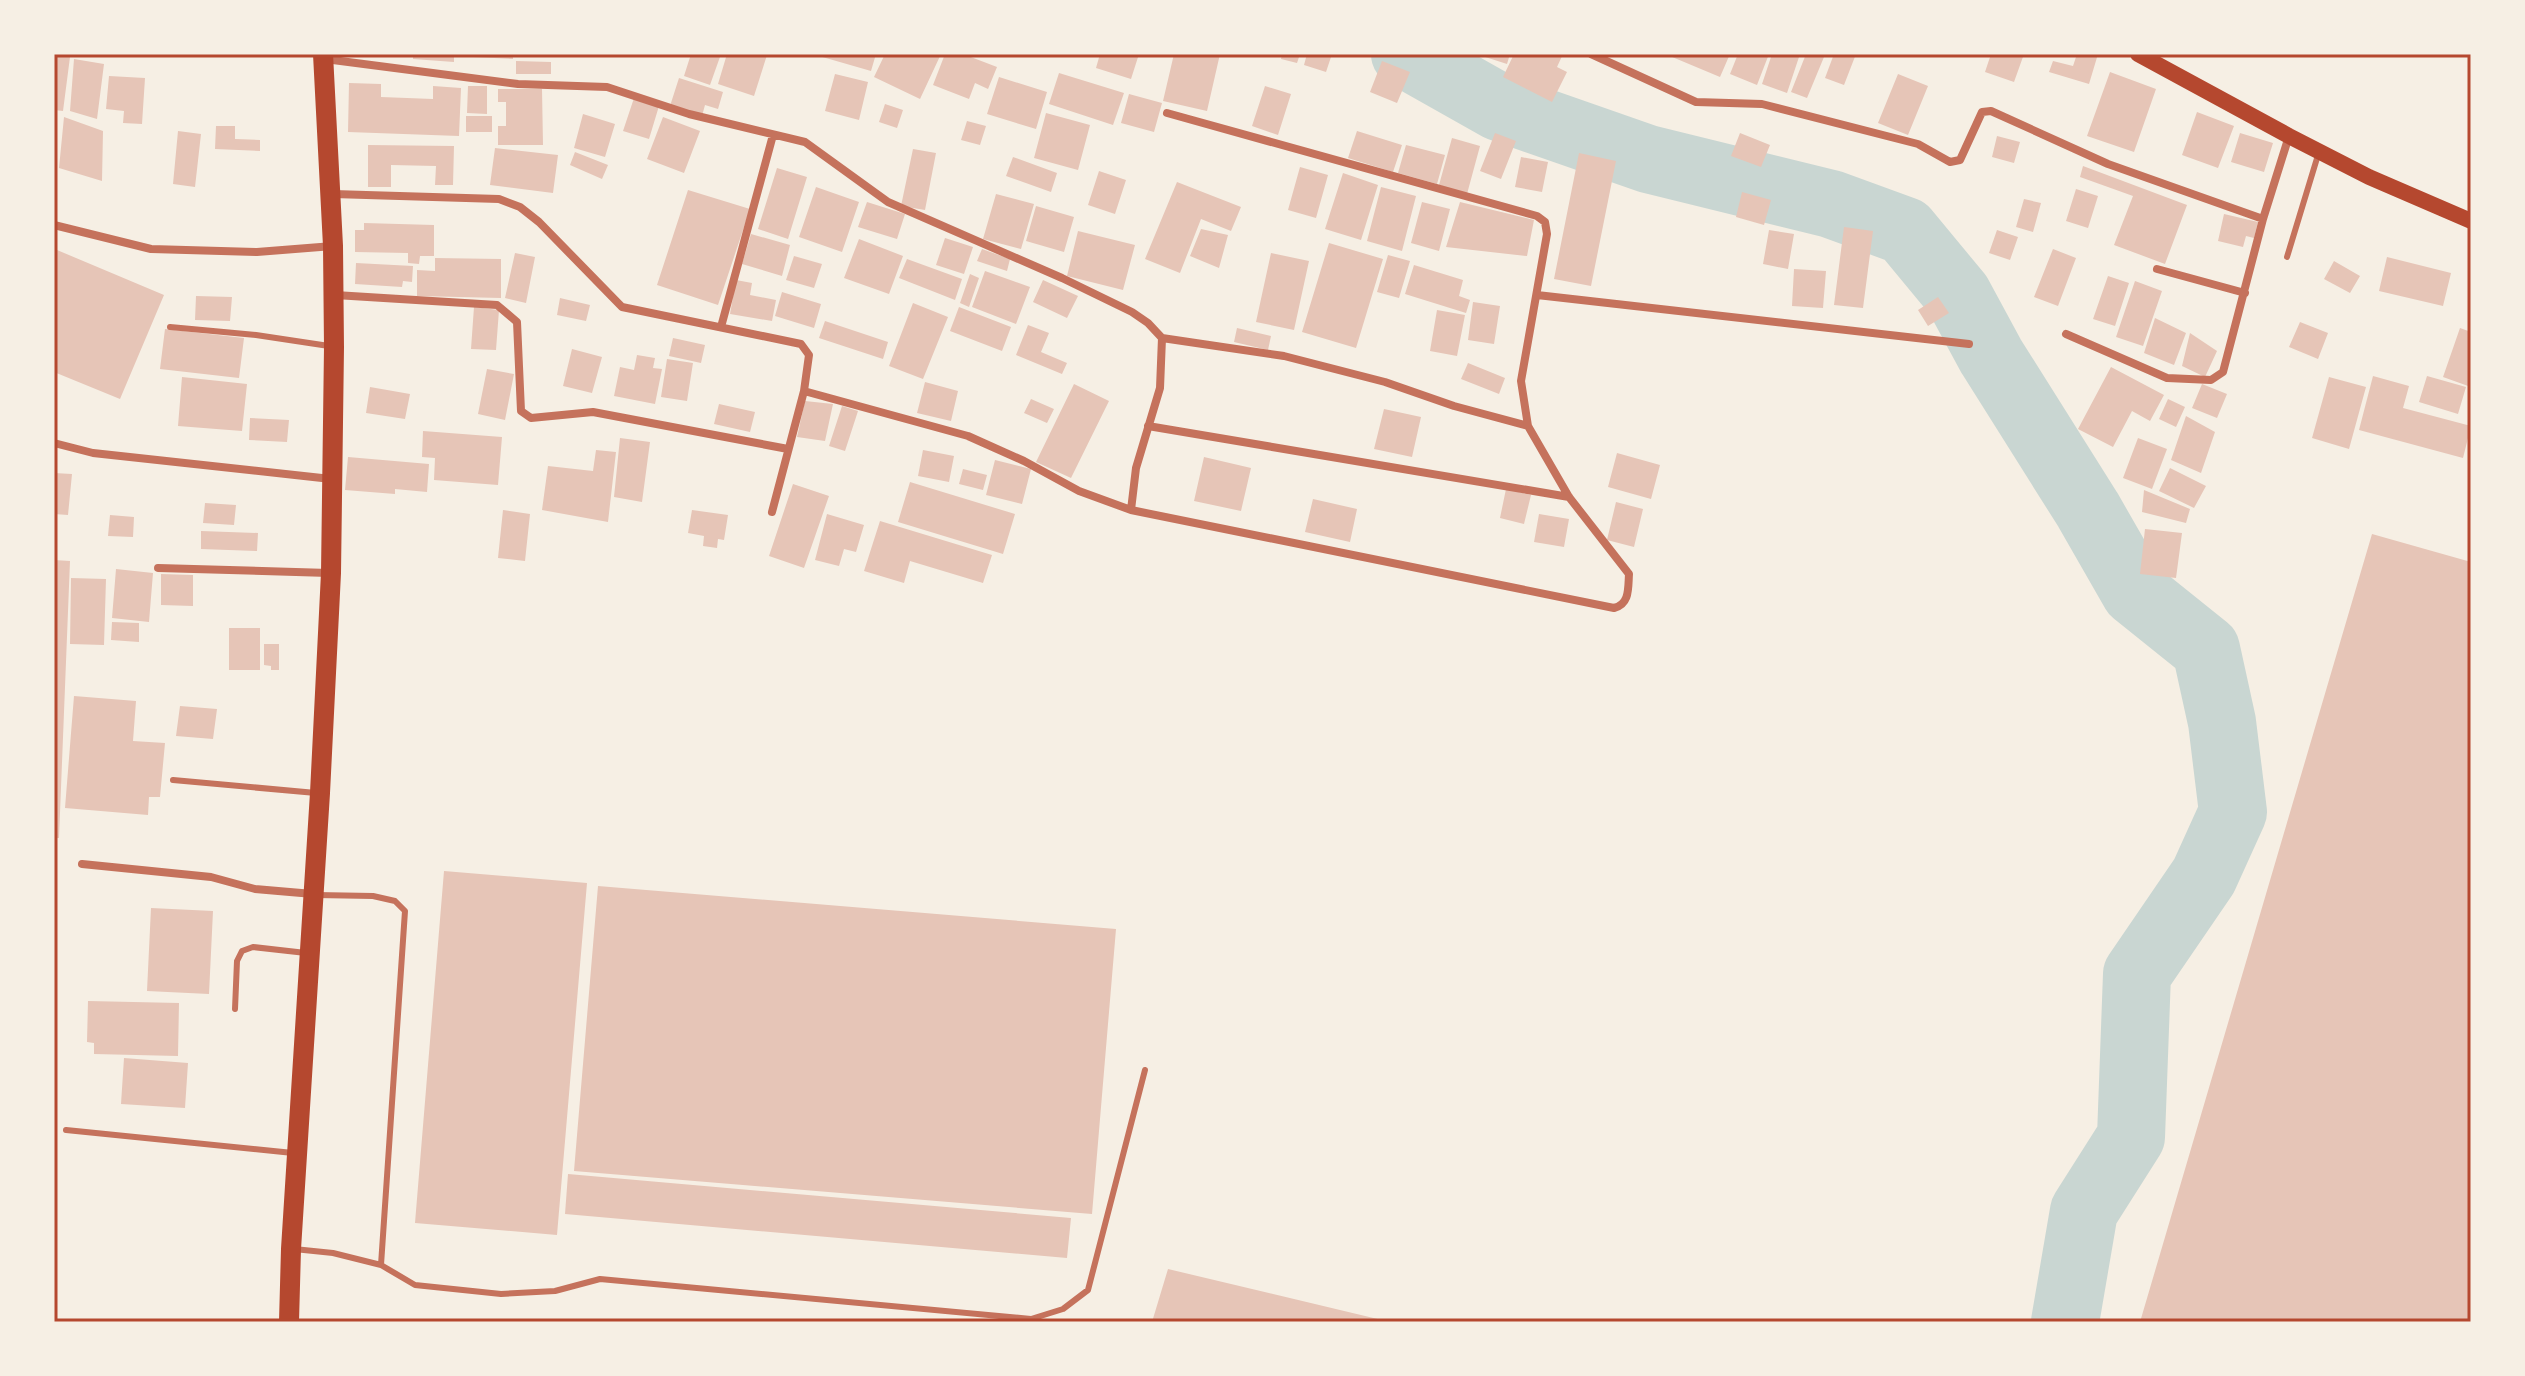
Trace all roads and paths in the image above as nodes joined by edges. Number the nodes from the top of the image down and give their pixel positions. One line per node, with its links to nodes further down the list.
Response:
1 (1591, 54): 9 (street)
2 (2138, 54): 6 (main road)
3 (323, 57): 5 (street); 8 (main road)
4 (1167, 113): 17 (street)
5 (773, 135): 19 (street); 21 (street)
6 (2289, 136): 7 (main road); 9 (street)
7 (2319, 152): 10 (main road); 13 (lane)
8 (332, 194): 12 (main road); 19 (street)
9 (2263, 219): 15 (street)
10 (2471, 221)
11 (54, 225): 12 (street)
12 (333, 246): 16 (main road)
13 (2287, 257)
14 (2157, 269): 15 (street)
15 (2245, 293): 20 (street)
16 (334, 295): 23 (main road); 28 (street)
17 (1537, 295): 22 (street); 26 (street)
18 (170, 327): 23 (lane)
19 (721, 327): 24 (street)
20 (2066, 334)
21 (1162, 338): 25 (street); 26 (street)
22 (1969, 344)
23 (334, 347): 29 (main road)
24 (804, 391): 28 (street); 31 (street)
25 (1148, 426): 30 (street); 31 (street)
26 (1528, 426): 30 (street)
27 (54, 443): 29 (street)
28 (788, 449): 32 (street)
29 (333, 479): 34 (main road)
30 (1569, 497): 31 (street)
31 (1131, 510)
32 (772, 512)
33 (158, 568): 34 (street)
34 (331, 573): 36 (main road)
35 (173, 780): 36 (lane)
36 (320, 793): 38 (main road)
37 (82, 864): 38 (street)
38 (313, 894): 39 (main road); 45 (lane)
39 (309, 953): 40 (lane); 43 (main road)
40 (235, 1009)
41 (1145, 1070): 45 (lane)
42 (66, 1130): 43 (lane)
43 (297, 1154): 44 (main road)
44 (291, 1249): 45 (lane); 46 (main road)
45 (381, 1265)
46 (289, 1322)

